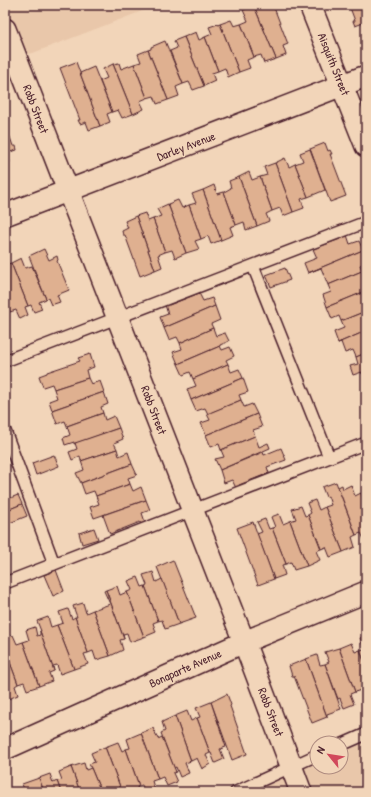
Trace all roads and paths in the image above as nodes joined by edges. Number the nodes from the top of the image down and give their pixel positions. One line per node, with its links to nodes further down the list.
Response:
1 (310, 5): 4 (street, Aisquith Street)
2 (5, 29): 6 (street, Robb Street)
3 (366, 76): 4 (street, Darley Avenue)
4 (342, 85): 5 (street, Aisquith Street); 6 (street, Darley Avenue)
5 (366, 146)
6 (68, 191): 7 (street, Darley Avenue); 10 (street, Robb Street)
7 (5, 215)
8 (366, 222): 9 (lane)
9 (253, 266): 10 (lane); 14 (lane)
10 (118, 318): 11 (lane); 15 (street, Robb Street)
11 (5, 361)
12 (5, 431): 16 (lane)
13 (366, 443): 14 (lane)
14 (329, 457): 15 (lane)
15 (193, 510): 16 (lane); 19 (street, Robb Street)
16 (54, 564): 17 (lane)
17 (5, 582)
18 (366, 592): 19 (street, Bonaparte Avenue)
19 (244, 642): 22 (street, Bonaparte Avenue); 24 (street, Robb Street)
20 (366, 734): 21 (lane)
21 (349, 741)
22 (5, 749)
23 (309, 758): 24 (lane)
24 (291, 766): 25 (lane); 26 (street, Robb Street)
25 (236, 792)
26 (301, 792)

